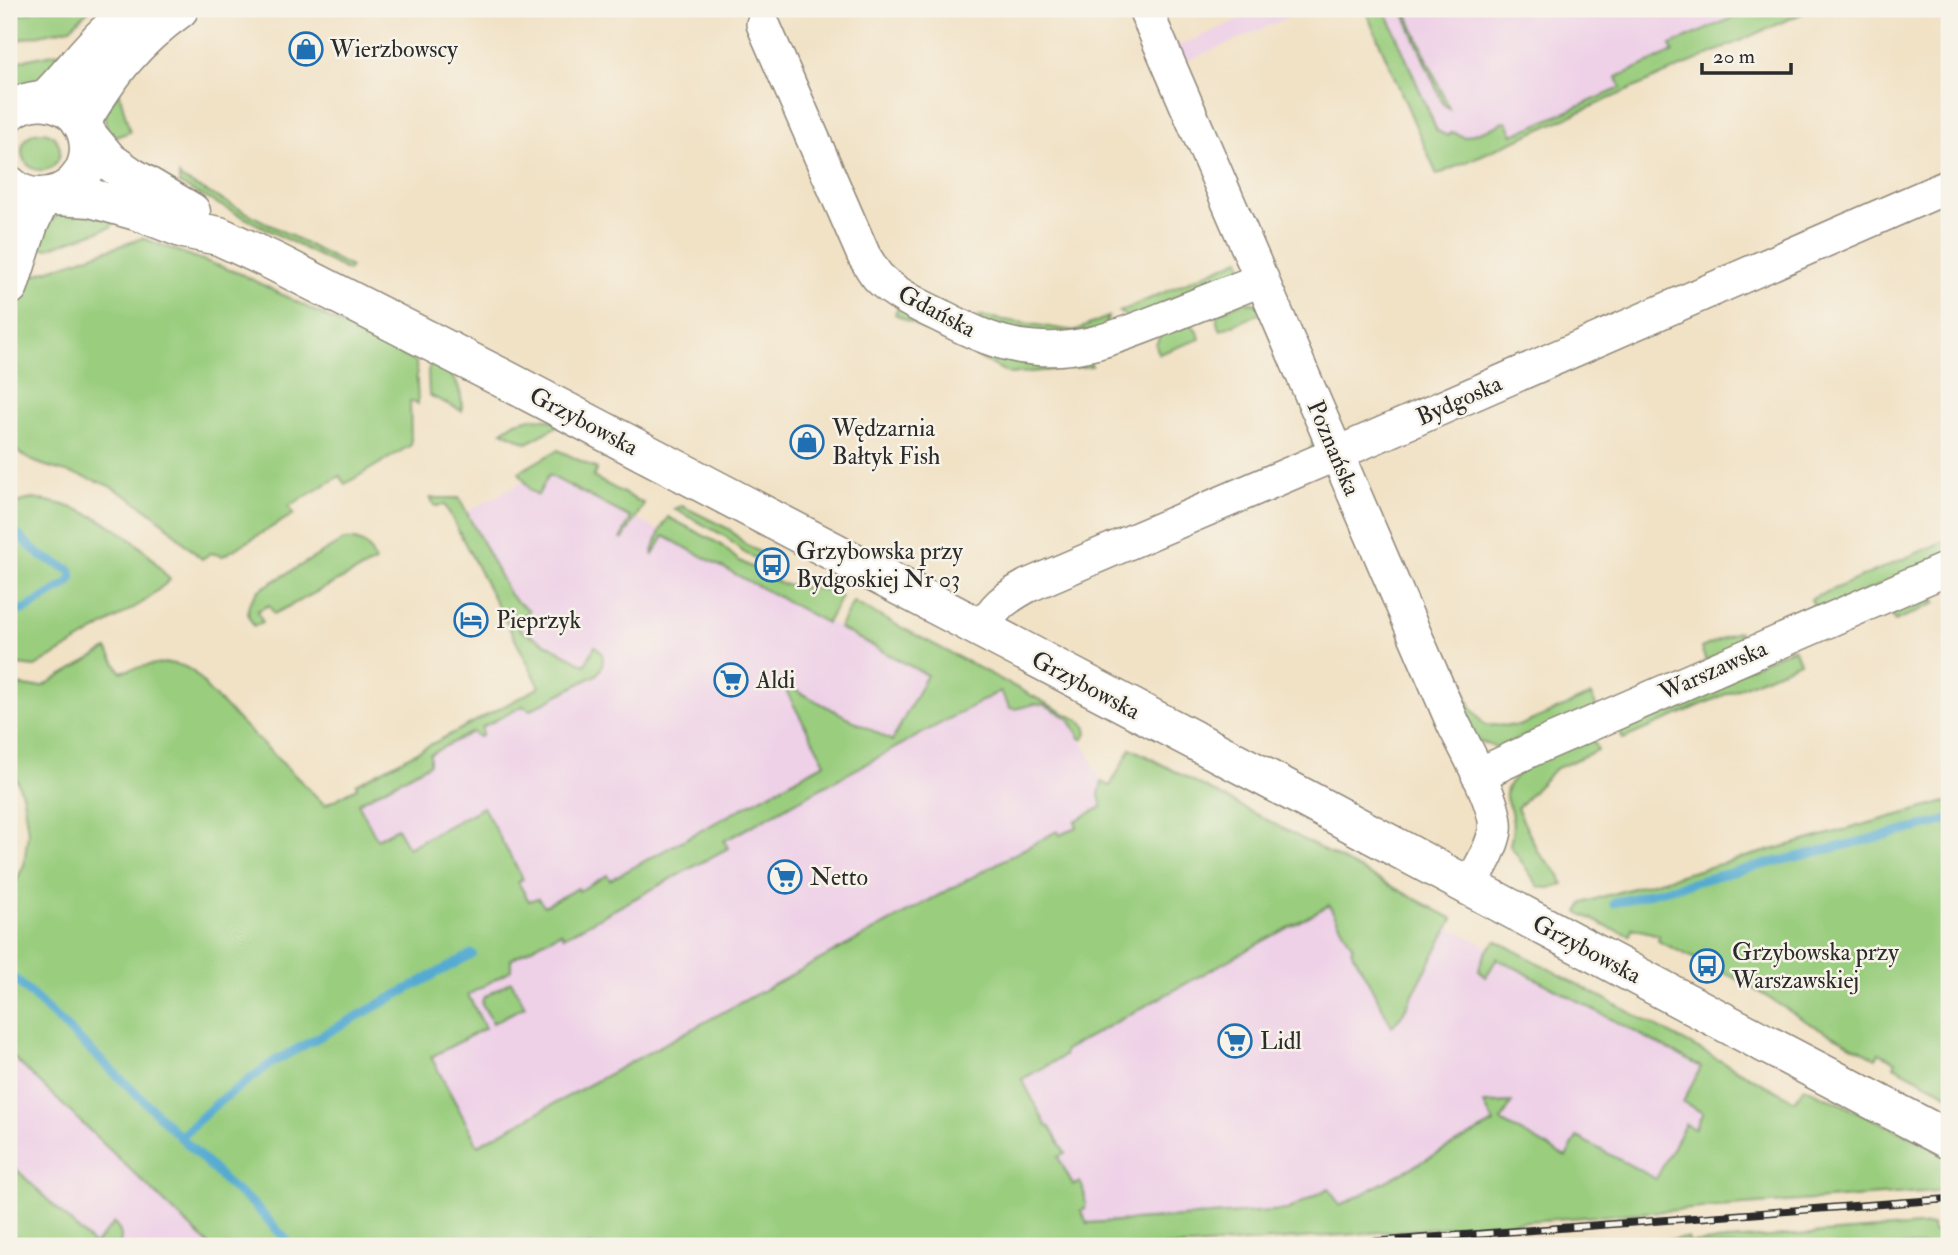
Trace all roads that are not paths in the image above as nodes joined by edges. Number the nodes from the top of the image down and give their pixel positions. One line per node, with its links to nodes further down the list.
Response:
1 (179, 9): 6 (street)
2 (1145, 9): 10 (street, Poznańska)
3 (136, 10): 5 (street)
4 (763, 23): 10 (street, Gdańska)
5 (20, 105): 6 (street, Grzybowska)
6 (84, 129): 8 (street); 9 (street, Grzybowska)
7 (1949, 186): 12 (street, Bydgoska)
8 (35, 193): 9 (street, Grzybowska); 11 (street)
9 (219, 236): 14 (street, Grzybowska)
10 (1262, 279): 12 (street, Poznańska)
11 (9, 286)
12 (1336, 454): 14 (street, Bydgoska); 15 (street, Poznańska)
13 (1949, 568): 15 (street, Warszawska)
14 (982, 630): 16 (street, Grzybowska)
15 (1478, 775): 16 (street, Poznańska)
16 (1470, 887): 17 (street, Grzybowska)
17 (1949, 1140)

